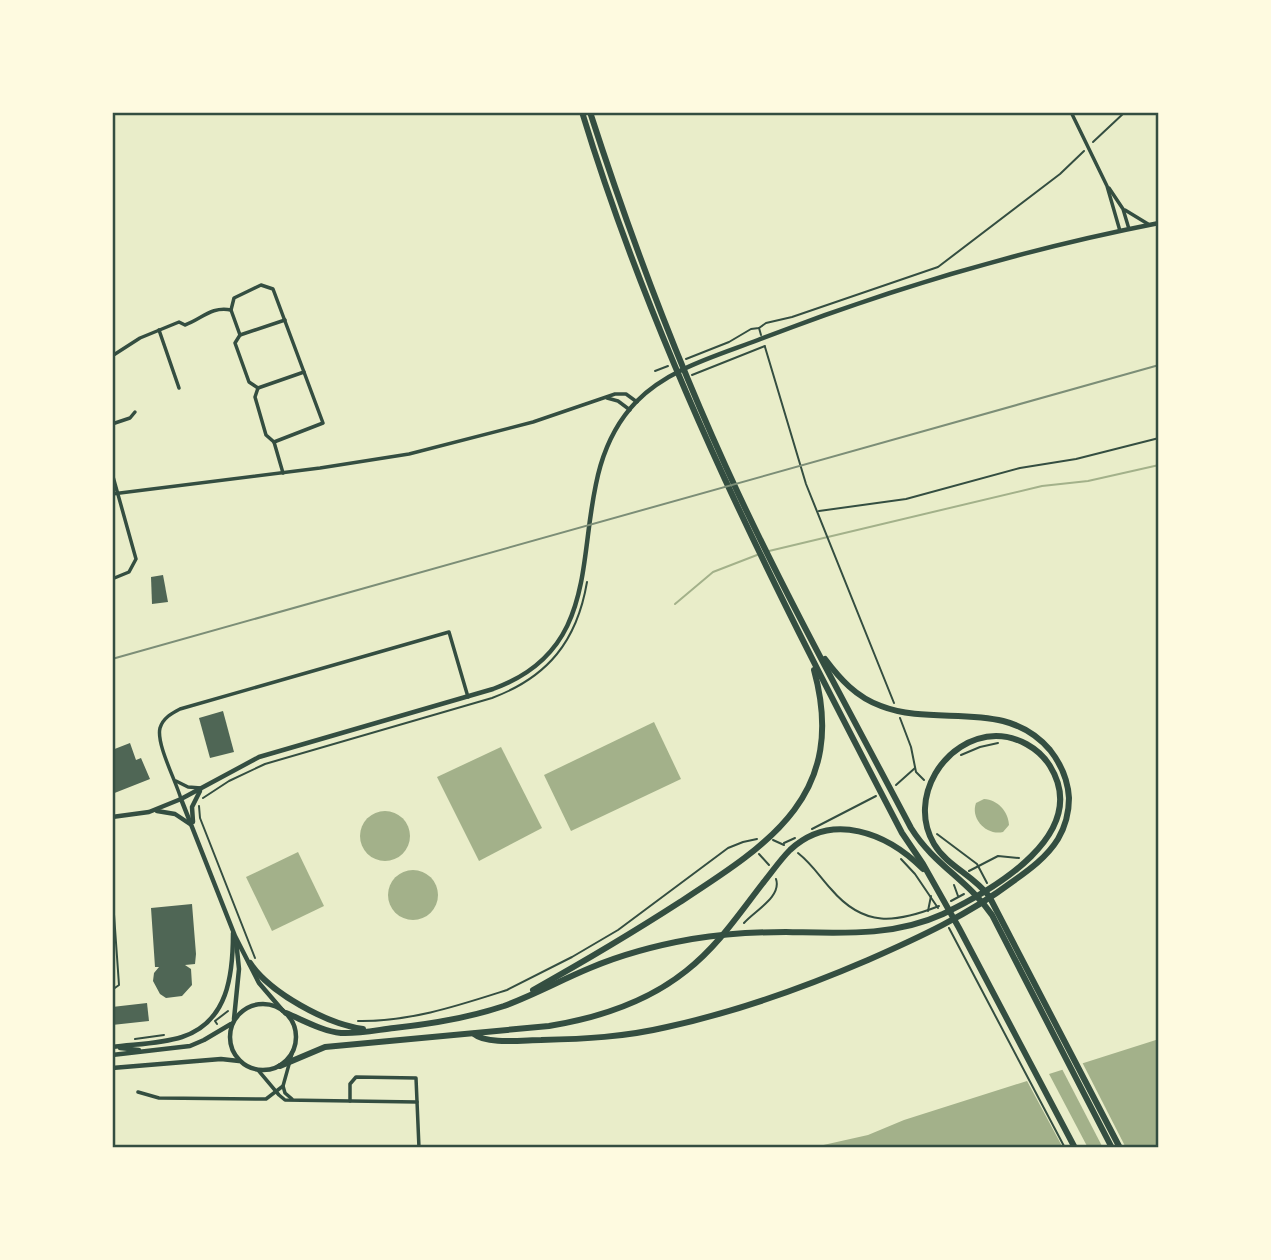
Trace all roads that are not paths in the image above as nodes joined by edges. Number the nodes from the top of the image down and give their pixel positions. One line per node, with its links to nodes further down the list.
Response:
1 (582, 112): 30 (highway)
2 (590, 112): 29 (highway)
3 (1072, 112): 4 (street)
4 (1107, 186): 5 (street); 9 (street)
5 (1123, 209): 7 (street); 8 (street)
6 (1159, 223): 7 (main road)
7 (1149, 225): 8 (main road)
8 (1129, 229): 9 (main road)
9 (1120, 231): 19 (main road)
10 (230, 310): 11 (street); 12 (street); 13 (street)
11 (285, 320): 13 (street); 15 (street)
12 (159, 330): 14 (street); 16 (street)
13 (240, 335): 17 (street)
14 (112, 356)
15 (304, 372): 17 (street); 23 (street)
16 (179, 388)
17 (258, 388): 23 (street)
18 (606, 398): 19 (street); 20 (street); 25 (street)
19 (637, 402): 20 (main road)
20 (629, 410): 31 (main road)
21 (135, 412): 22 (street)
22 (112, 424)
23 (274, 442): 25 (street)
24 (112, 472): 26 (street)
25 (283, 473): 26 (street)
26 (118, 493): 27 (street); 28 (street)
27 (112, 494)
28 (112, 579)
29 (814, 644): 50 (highway); 68 (highway)
30 (811, 658): 40 (highway); 46 (highway)
31 (468, 697): 32 (street); 33 (main road)
32 (175, 780): 33 (street); 34 (street)
33 (201, 788): 34 (main road); 39 (main road)
34 (181, 799): 35 (main road); 39 (main road)
35 (149, 812): 36 (main road); 39 (main road)
36 (119, 816): 37 (main road); 38 (lane)
37 (112, 817)
38 (113, 823)
39 (193, 826): 42 (main road)
40 (933, 881): 50 (highway); 67 (highway)
41 (112, 886): 45 (lane)
42 (233, 929): 43 (main road); 51 (main road)
43 (236, 936): 44 (main road); 48 (main road)
44 (250, 963): 47 (main road); 49 (highway)
45 (112, 990)
46 (487, 1011): 49 (highway); 69 (highway)
47 (284, 1012): 48 (main road); 49 (highway); 52 (main road)
48 (233, 1022): 53 (main road); 56 (main road)
49 (382, 1029)
50 (474, 1034): 55 (highway)
51 (112, 1047): 53 (main road)
52 (293, 1050): 55 (street); 57 (main road)
53 (150, 1052): 54 (main road)
54 (112, 1055)
55 (290, 1060): 57 (highway); 60 (street)
56 (239, 1061): 58 (main road); 59 (main road)
57 (280, 1066): 59 (main road)
58 (112, 1068)
59 (258, 1070): 62 (street)
60 (283, 1086): 62 (street); 63 (street)
61 (138, 1092): 62 (street)
62 (276, 1092): 63 (street)
63 (293, 1100): 64 (street)
64 (350, 1101): 65 (street); 65 (street)
65 (417, 1102): 66 (street)
66 (419, 1148)
67 (1076, 1148)
68 (1112, 1148)
69 (1120, 1148)

